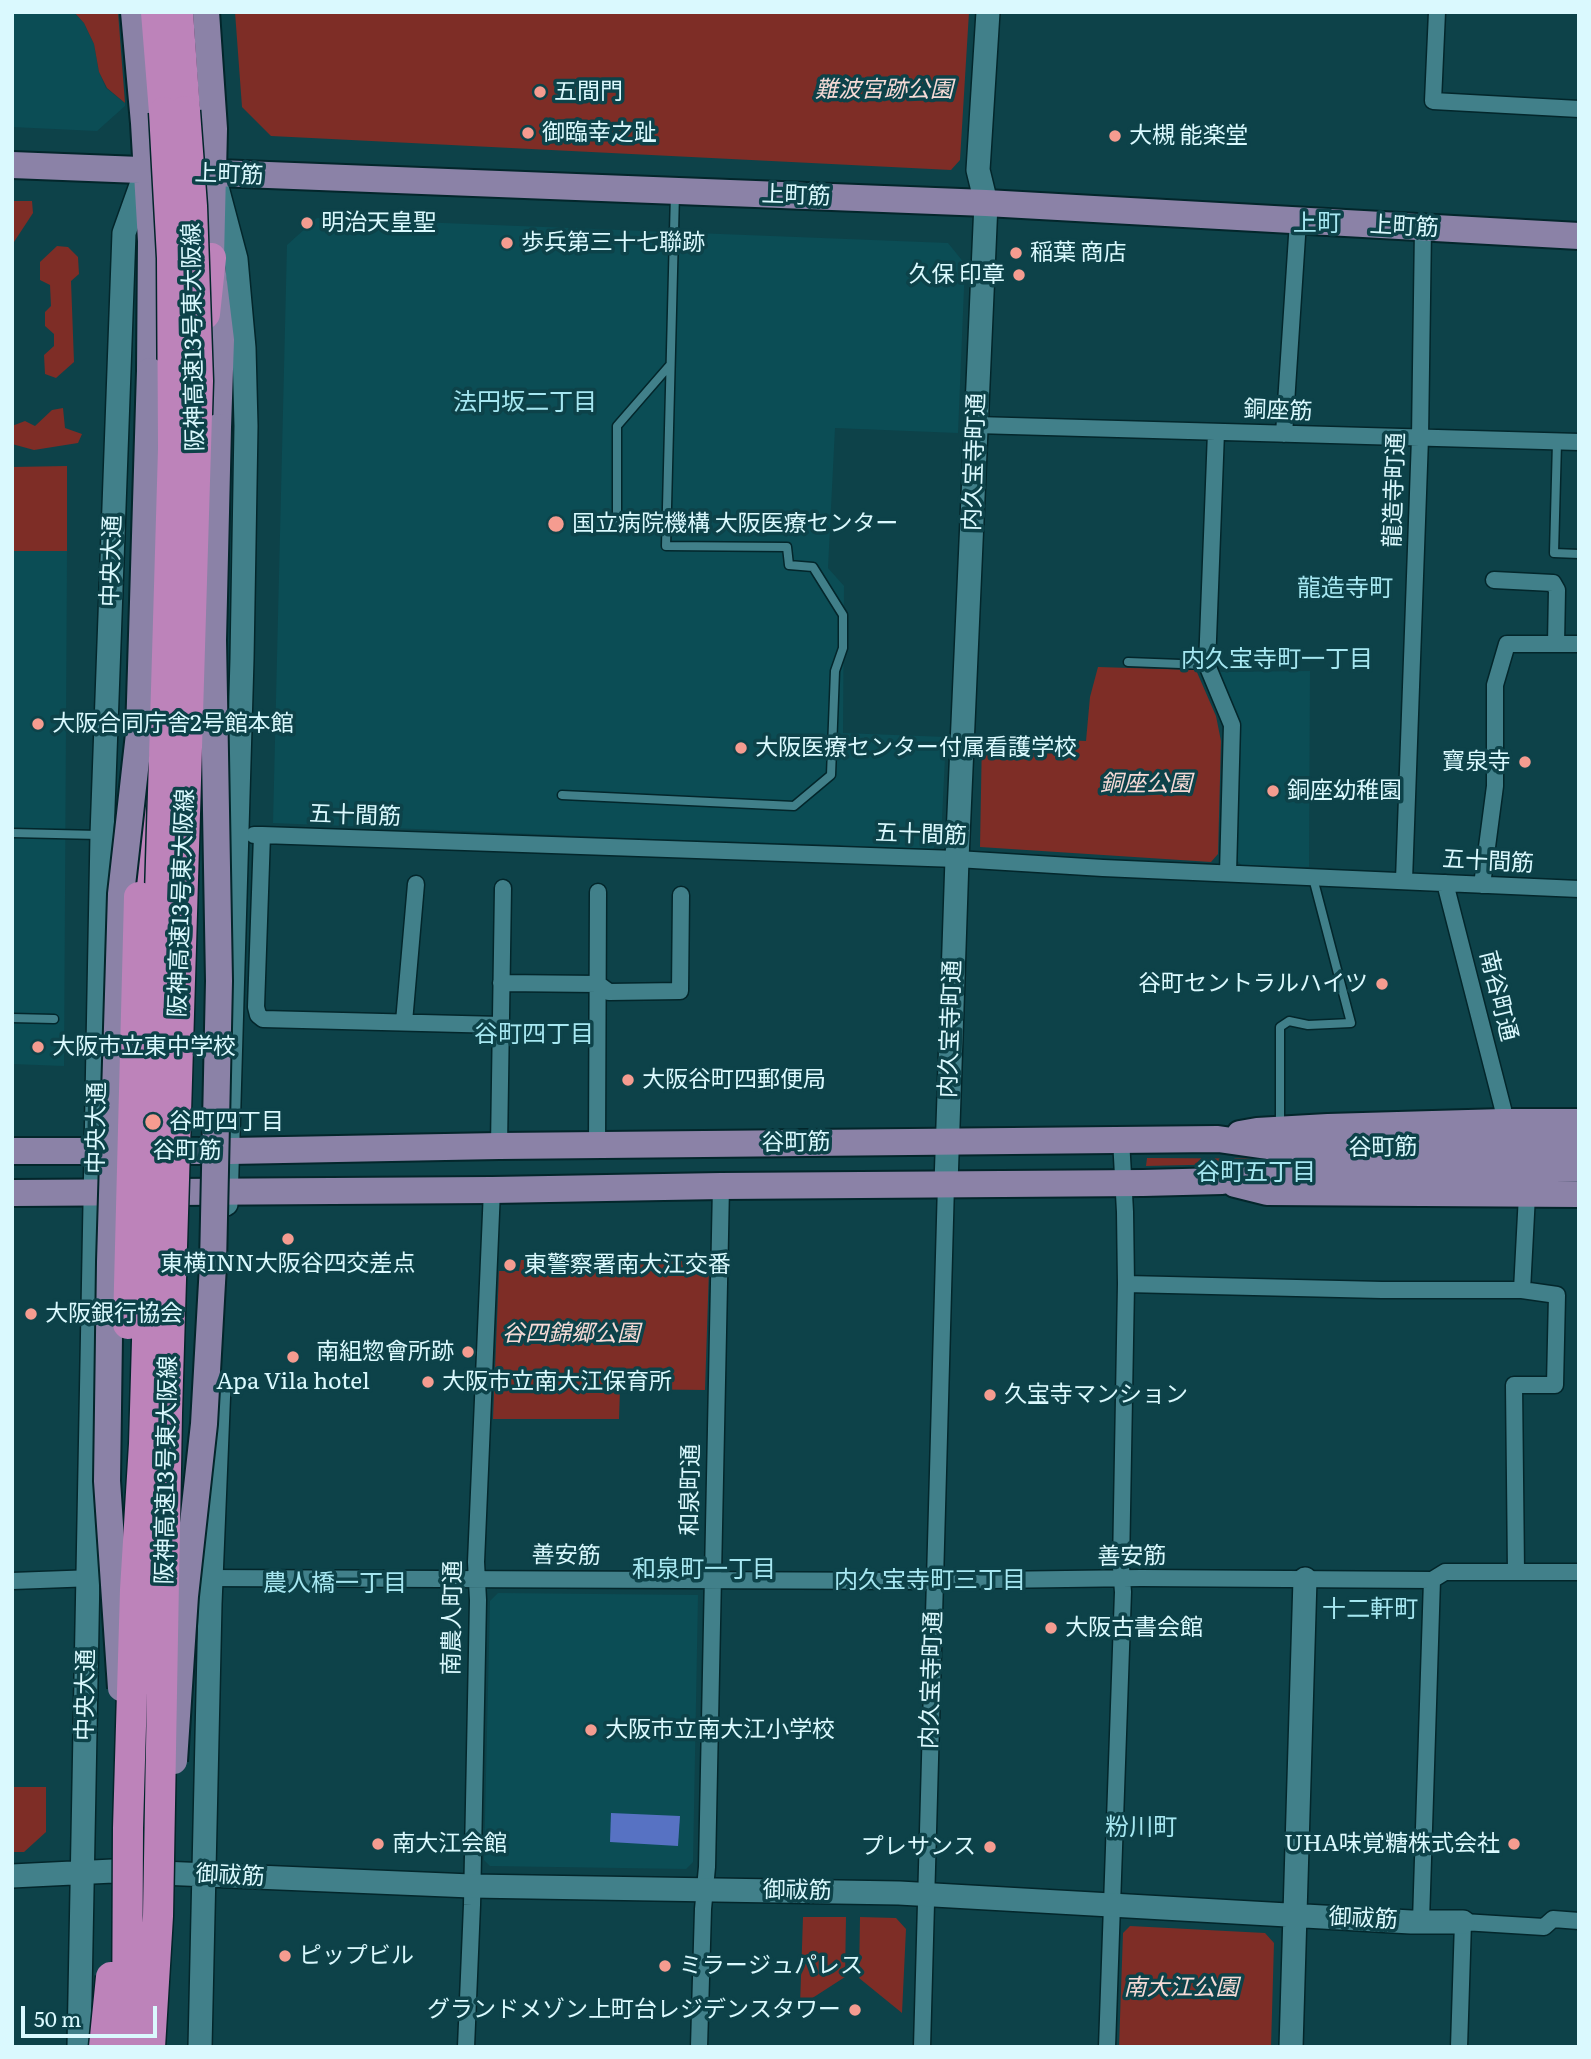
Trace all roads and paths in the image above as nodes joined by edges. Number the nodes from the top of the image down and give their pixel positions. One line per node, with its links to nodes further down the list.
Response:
1 (134, 12): 9 (main road, 中央大通)
2 (156, 12): 92 (highway, 阪神高速13号東大阪線, bridge)
3 (178, 12): 92 (highway, 阪神高速13号東大阪線, bridge)
4 (206, 12): 10 (main road)
5 (988, 12): 12 (street, 内久宝寺町通)
6 (1437, 12): 7 (street)
7 (1579, 109)
8 (12, 165): 9 (main road, 上町筋)
9 (146, 171): 10 (main road, 上町筋); 32 (main road, 中央大通, bridge); 35 (street, 中央大通)
10 (213, 174): 11 (main road, 上町筋); 16 (main road); 36 (street)
11 (675, 190): 12 (main road, 上町筋); 17 (lane)
12 (986, 203): 13 (main road, 上町筋); 18 (street, 内久宝寺町通)
13 (1298, 221): 14 (main road, 上町筋); 21 (street)
14 (1423, 228): 15 (main road, 上町筋); 22 (street, 龍造寺町通)
15 (1579, 236)
16 (211, 258): 19 (highway)
17 (670, 365): 25 (lane); 25 (lane)
18 (976, 425): 20 (street, 銅座筋); 38 (street, 内久宝寺町通)
19 (210, 426): 92 (highway, bridge); 111 (main road, bridge)
20 (1216, 432): 21 (street, 銅座筋); 31 (street)
21 (1284, 434): 22 (street, 銅座筋)
22 (1420, 438): 23 (street, 銅座筋); 41 (street, 龍造寺町通)
23 (1557, 442): 24 (street, 銅座筋); 26 (lane)
24 (1579, 442)
25 (666, 524): 33 (lane)
26 (1579, 554)
27 (1494, 580): 28 (street)
28 (1556, 644): 29 (street); 44 (street)
29 (1579, 644)
30 (1128, 662): 31 (lane)
31 (1207, 665): 39 (street)
32 (139, 734): 92 (highway, bridge); 108 (main road, 中央大通, bridge)
33 (562, 795)
34 (12, 833): 35 (lane)
35 (102, 835): 65 (street, 中央大通)
36 (237, 835): 37 (street, 五十間筋); 66 (street)
37 (262, 835): 38 (street, 五十間筋); 53 (street)
38 (957, 859): 39 (street, 五十間筋); 60 (street, 内久宝寺町通)
39 (1228, 873): 40 (street, 五十間筋)
40 (1313, 878): 41 (street, 五十間筋); 57 (lane)
41 (1404, 880): 42 (street, 五十間筋)
42 (1445, 883): 44 (street, 五十間筋); 55 (street, 南谷町通)
43 (416, 884): 53 (street)
44 (1482, 885): 46 (street, 五十間筋)
45 (503, 888): 49 (street)
46 (1579, 889)
47 (598, 892): 50 (street)
48 (681, 895): 50 (street)
49 (501, 983): 50 (street); 54 (street)
50 (598, 984): 62 (street)
51 (12, 1018): 52 (lane)
52 (54, 1019)
53 (404, 1022): 54 (street)
54 (501, 1025): 61 (street)
55 (1503, 1122): 56 (main road); 57 (main road)
56 (1579, 1122)
57 (1280, 1129): 59 (main road)
58 (1121, 1139): 59 (main road, 谷町筋); 60 (main road, 谷町筋); 69 (street)
59 (1218, 1139): 63 (main road, 谷町筋)
60 (947, 1142): 62 (main road, 谷町筋); 70 (street, 内久宝寺町通)
61 (499, 1146): 62 (main road, 谷町筋); 66 (main road, 谷町筋)
62 (597, 1146)
63 (1579, 1146)
64 (12, 1151): 65 (main road, 谷町筋)
65 (96, 1151): 66 (main road, 谷町筋); 74 (street, 中央大通)
66 (230, 1151): 72 (street)
67 (1579, 1168): 68 (main road, 谷町筋)
68 (1222, 1181): 69 (main road, 谷町筋); 77 (main road)
69 (1123, 1183): 70 (main road, 谷町筋); 78 (street)
70 (946, 1184): 71 (main road, 谷町筋); 89 (street, 内久宝寺町通)
71 (721, 1186): 73 (main road, 谷町筋); 88 (street, 和泉町通)
72 (227, 1191): 73 (main road, 谷町筋); 74 (main road, 谷町筋); 83 (street)
73 (492, 1191): 85 (street, 南農人町通)
74 (96, 1192): 75 (main road, 谷町筋); 84 (street, 中央大通)
75 (12, 1193)
76 (1579, 1194): 77 (main road)
77 (1527, 1195): 79 (street)
78 (1126, 1283): 79 (street); 86 (street)
79 (1522, 1290): 81 (street)
80 (156, 1550): 92 (lane)
81 (1516, 1572): 82 (street, 善安筋); 90 (street, 善安筋)
82 (1579, 1572)
83 (211, 1577): 85 (street, 善安筋); 92 (street, 善安筋); 95 (street)
84 (88, 1578): 91 (street, 善安筋); 92 (street, 善安筋); 94 (street, 中央大通)
85 (477, 1578): 88 (street, 善安筋); 97 (street, 南農人町通)
86 (1122, 1579): 87 (street, 善安筋); 89 (street, 善安筋); 100 (street)
87 (1305, 1579): 90 (street, 善安筋); 101 (street)
88 (713, 1580): 89 (street, 善安筋); 98 (street, 和泉町通)
89 (935, 1580): 99 (street, 内久宝寺町通)
90 (1433, 1580): 103 (street)
91 (12, 1581)
92 (152, 1587): 93 (highway, 阪神高速13号東大阪線, bridge); 102 (highway, 阪神高速13号東大阪線, bridge)
93 (128, 1828): 107 (highway, bridge); 109 (highway, 阪神高速13号東大阪線, bridge)
94 (82, 1873): 95 (street, 御祓筋); 96 (street, 御祓筋); 106 (street, 中央大通)
95 (203, 1875): 97 (street, 御祓筋); 113 (street)
96 (12, 1876)
97 (471, 1886): 98 (street, 御祓筋); 114 (street, 南農人町通)
98 (704, 1889): 99 (street, 御祓筋); 115 (street, 和泉町通)
99 (925, 1894): 100 (street, 御祓筋); 116 (street, 内久宝寺町通)
100 (1112, 1905): 101 (street, 御祓筋); 117 (street)
101 (1295, 1915): 103 (street, 御祓筋); 118 (street)
102 (158, 1916): 110 (highway, 阪神高速13号東大阪線, bridge); 112 (highway, bridge)
103 (1421, 1921): 105 (street, 御祓筋)
104 (1579, 1921): 105 (street, 御祓筋)
105 (1463, 1922): 119 (street)
106 (79, 2047)
107 (104, 2047)
108 (121, 2047)
109 (127, 2047)
110 (150, 2047)
111 (160, 2047)
112 (167, 2047)
113 (200, 2047)
114 (466, 2047)
115 (699, 2047)
116 (922, 2047)
117 (1107, 2047)
118 (1291, 2047)
119 (1459, 2047)

